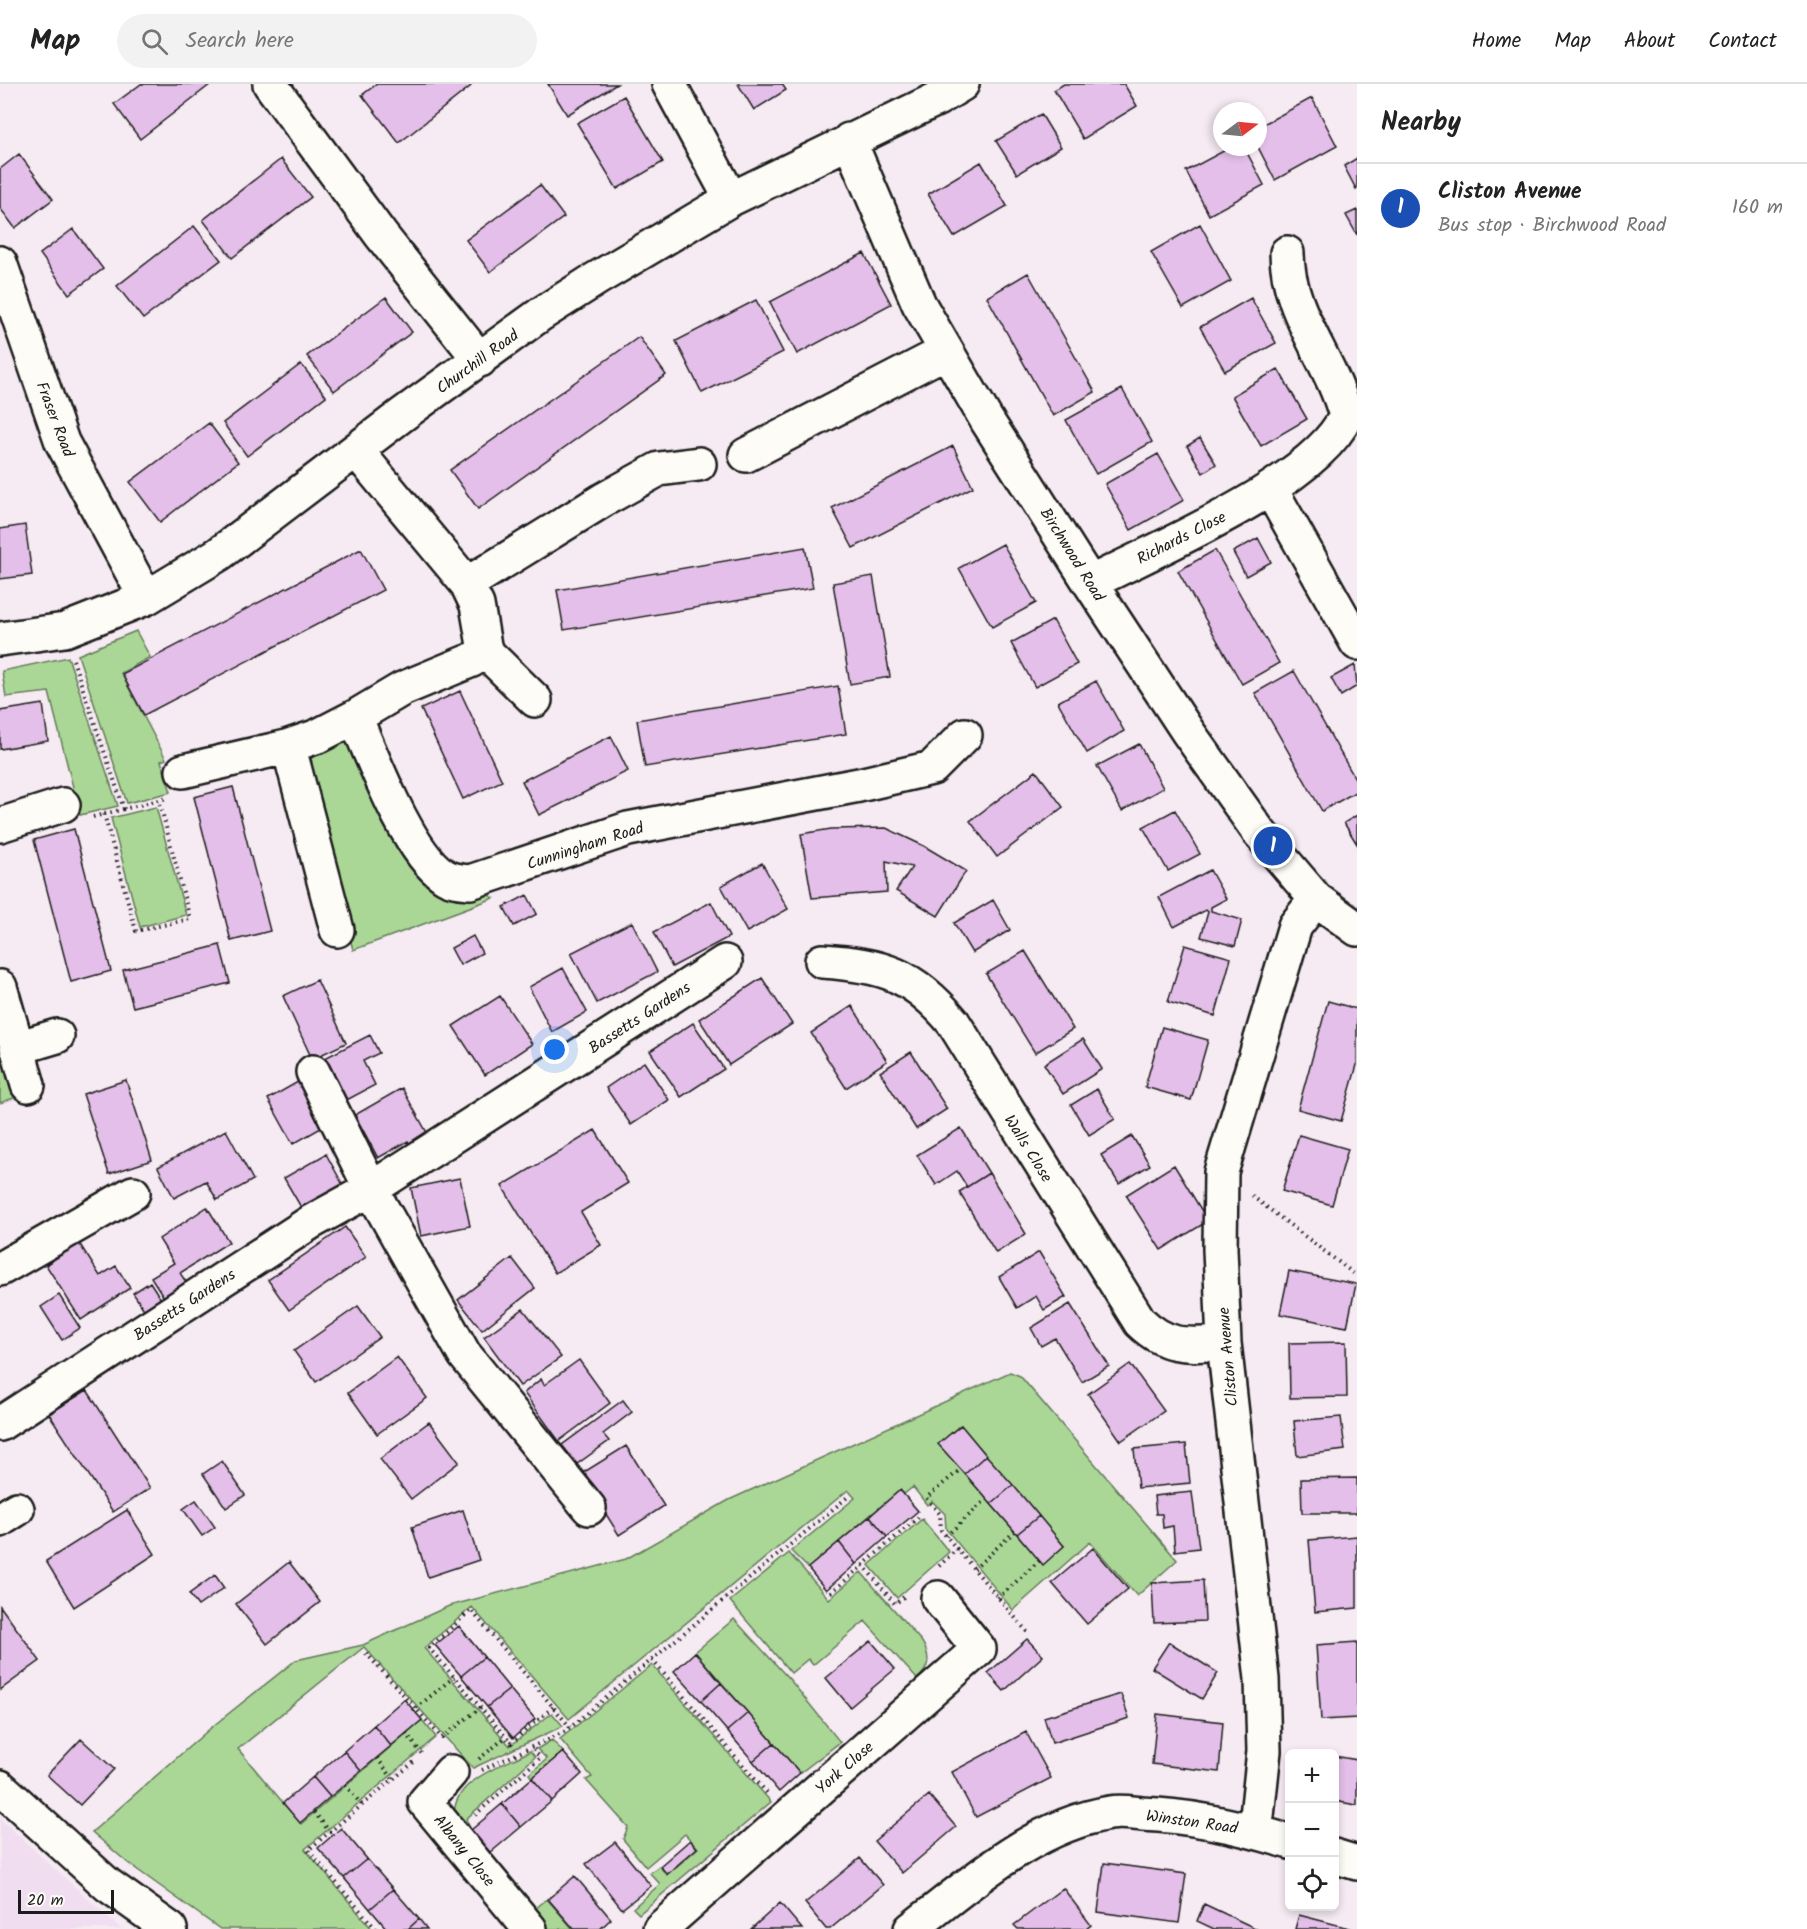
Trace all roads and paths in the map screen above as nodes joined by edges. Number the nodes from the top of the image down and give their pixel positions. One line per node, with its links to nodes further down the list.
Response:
1 (270, 84): 9 (street)
2 (669, 84): 5 (street)
3 (962, 84): 4 (street, Churchill Road)
4 (849, 140): 5 (street, Churchill Road); 8 (street, Birchwood Road)
5 (731, 198): 9 (street, Churchill Road)
6 (1287, 253): 13 (street, Richards Close)
7 (0, 263): 16 (street, Fraser Road)
8 (945, 352): 11 (street); 14 (street, Birchwood Road)
9 (480, 360): 10 (street, Churchill Road)
10 (356, 450): 15 (street); 16 (street, Churchill Road)
11 (746, 455)
12 (699, 464): 15 (street)
13 (1271, 490): 14 (street, Richards Close); 19 (street)
14 (1090, 583): 30 (street, Birchwood Road)
15 (467, 584): 20 (street)
16 (146, 598): 17 (street, Churchill Road)
17 (65, 630): 18 (street, Churchill Road); 26 (path)
18 (0, 639)
19 (1357, 643)
20 (485, 651): 21 (street); 22 (street)
21 (535, 700)
22 (355, 717): 23 (street, Cunningham Road); 24 (street)
23 (965, 735)
24 (286, 747): 25 (street); 32 (street)
25 (176, 784): 26 (path)
26 (159, 800): 28 (path)
27 (63, 805): 29 (street)
28 (104, 814)
29 (0, 825)
30 (1316, 899): 31 (street, Birchwood Road); 40 (street, Cliston Avenue)
31 (1357, 929)
32 (337, 930)
33 (822, 961): 45 (street, Walls Close)
34 (725, 962): 41 (street, Bassetts Gardens)
35 (0, 987): 37 (street)
36 (57, 1036): 37 (street)
37 (17, 1048): 39 (street)
38 (313, 1072): 41 (street)
39 (28, 1085)
40 (1221, 1172): 44 (path); 45 (street, Cliston Avenue)
41 (371, 1189): 46 (street, Bassetts Gardens); 50 (street)
42 (133, 1193): 43 (street)
43 (0, 1269)
44 (1357, 1276)
45 (1224, 1343): 85 (street, Cliston Avenue)
46 (0, 1424)
47 (961, 1469): 53 (path)
48 (850, 1495): 63 (path)
49 (987, 1499): 53 (path)
50 (589, 1508)
51 (921, 1515): 56 (path)
52 (1015, 1531): 57 (path)
53 (946, 1536): 54 (path)
54 (957, 1549)
55 (1040, 1560): 60 (path)
56 (863, 1565): 58 (path); 61 (path)
57 (974, 1569)
58 (831, 1593)
59 (938, 1598): 83 (street, York Close)
60 (999, 1598)
61 (892, 1600)
62 (366, 1653): 67 (path)
63 (652, 1660): 68 (path); 83 (path)
64 (454, 1677): 65 (path); 66 (path); 67 (path)
65 (481, 1707): 70 (path); 71 (path)
66 (553, 1707): 68 (path); 70 (path)
67 (416, 1708): 71 (path)
68 (570, 1727): 73 (path)
69 (406, 1733): 75 (path)
70 (506, 1737): 77 (path)
71 (442, 1738): 72 (path); 77 (path)
72 (435, 1743)
73 (532, 1746): 77 (path); 84 (path)
74 (429, 1749): 75 (path)
75 (422, 1754): 78 (path)
76 (376, 1758): 78 (path)
77 (462, 1764): 92 (street, Albany Close)
78 (393, 1779): 81 (path)
79 (345, 1785): 81 (path)
80 (0, 1787): 90 (street)
81 (362, 1805): 86 (path)
82 (314, 1812): 86 (path)
83 (788, 1817): 93 (street, York Close)
84 (470, 1819)
85 (1252, 1830): 87 (street, Winston Road); 94 (street, Winston Road)
86 (330, 1832): 91 (path)
87 (1285, 1840)
88 (1338, 1857): 89 (street)
89 (1357, 1863)
90 (170, 1929)
91 (376, 1929)
92 (530, 1929)
93 (660, 1929)
94 (911, 1929)

